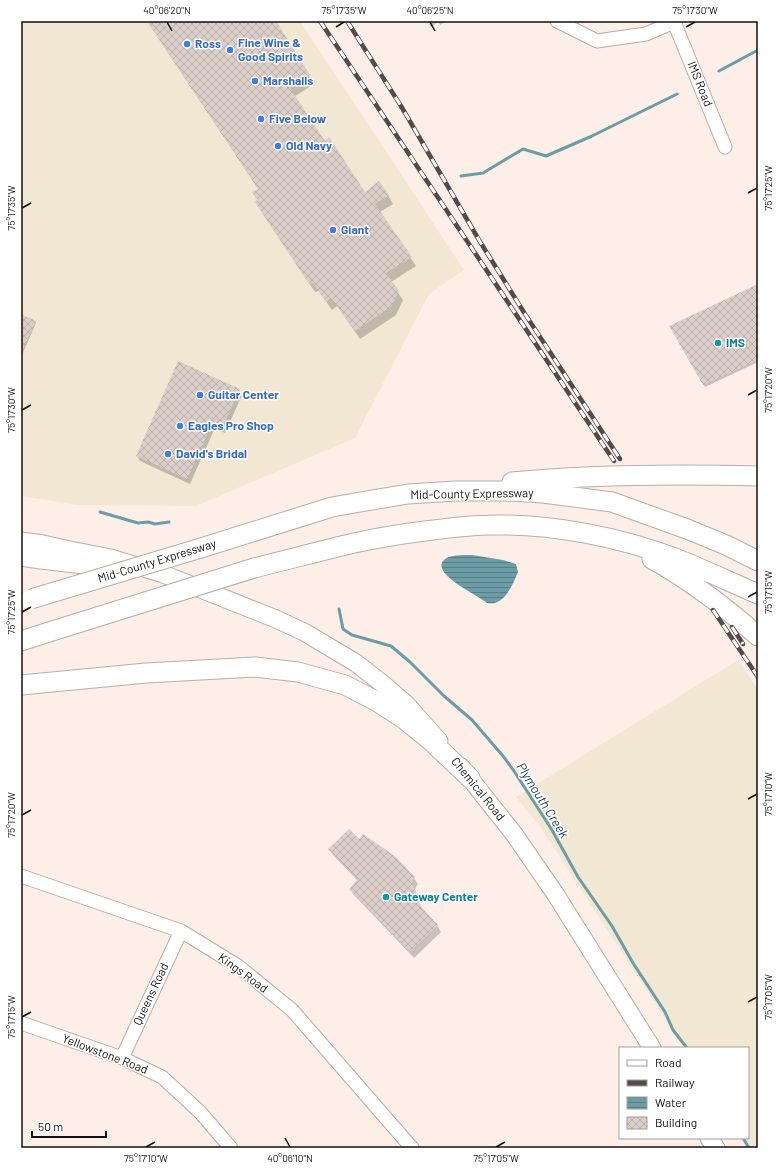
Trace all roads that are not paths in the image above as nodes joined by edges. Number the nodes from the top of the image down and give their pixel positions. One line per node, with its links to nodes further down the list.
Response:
1 (557, 21): 2 (street)
2 (675, 21): 3 (street, IMS Road)
3 (726, 147)
4 (758, 476): 5 (highway)
5 (456, 491): 9 (highway, Mid-County Expressway); 11 (highway, Mid-County Expressway, bridge)
6 (21, 541): 12 (main road, Chemical Road)
7 (618, 541): 10 (highway); 13 (highway); 14 (highway, bridge)
8 (21, 557): 12 (main road, Chemical Road)
9 (758, 561)
10 (758, 594)
11 (26, 600)
12 (234, 602): 16 (main road, Chemical Road)
13 (758, 636)
14 (21, 641)
15 (21, 685): 16 (highway)
16 (470, 778): 20 (main road, Chemical Road)
17 (21, 876): 18 (street, Kings Road)
18 (181, 931): 21 (street, Queens Road); 24 (street, Kings Road)
19 (21, 1023): 21 (street, Yellowstone Road)
20 (651, 1047)
21 (122, 1058): 23 (street, Yellowstone Road)
22 (710, 1139): 25 (main road)
23 (231, 1148)
24 (412, 1148)
25 (716, 1148)

